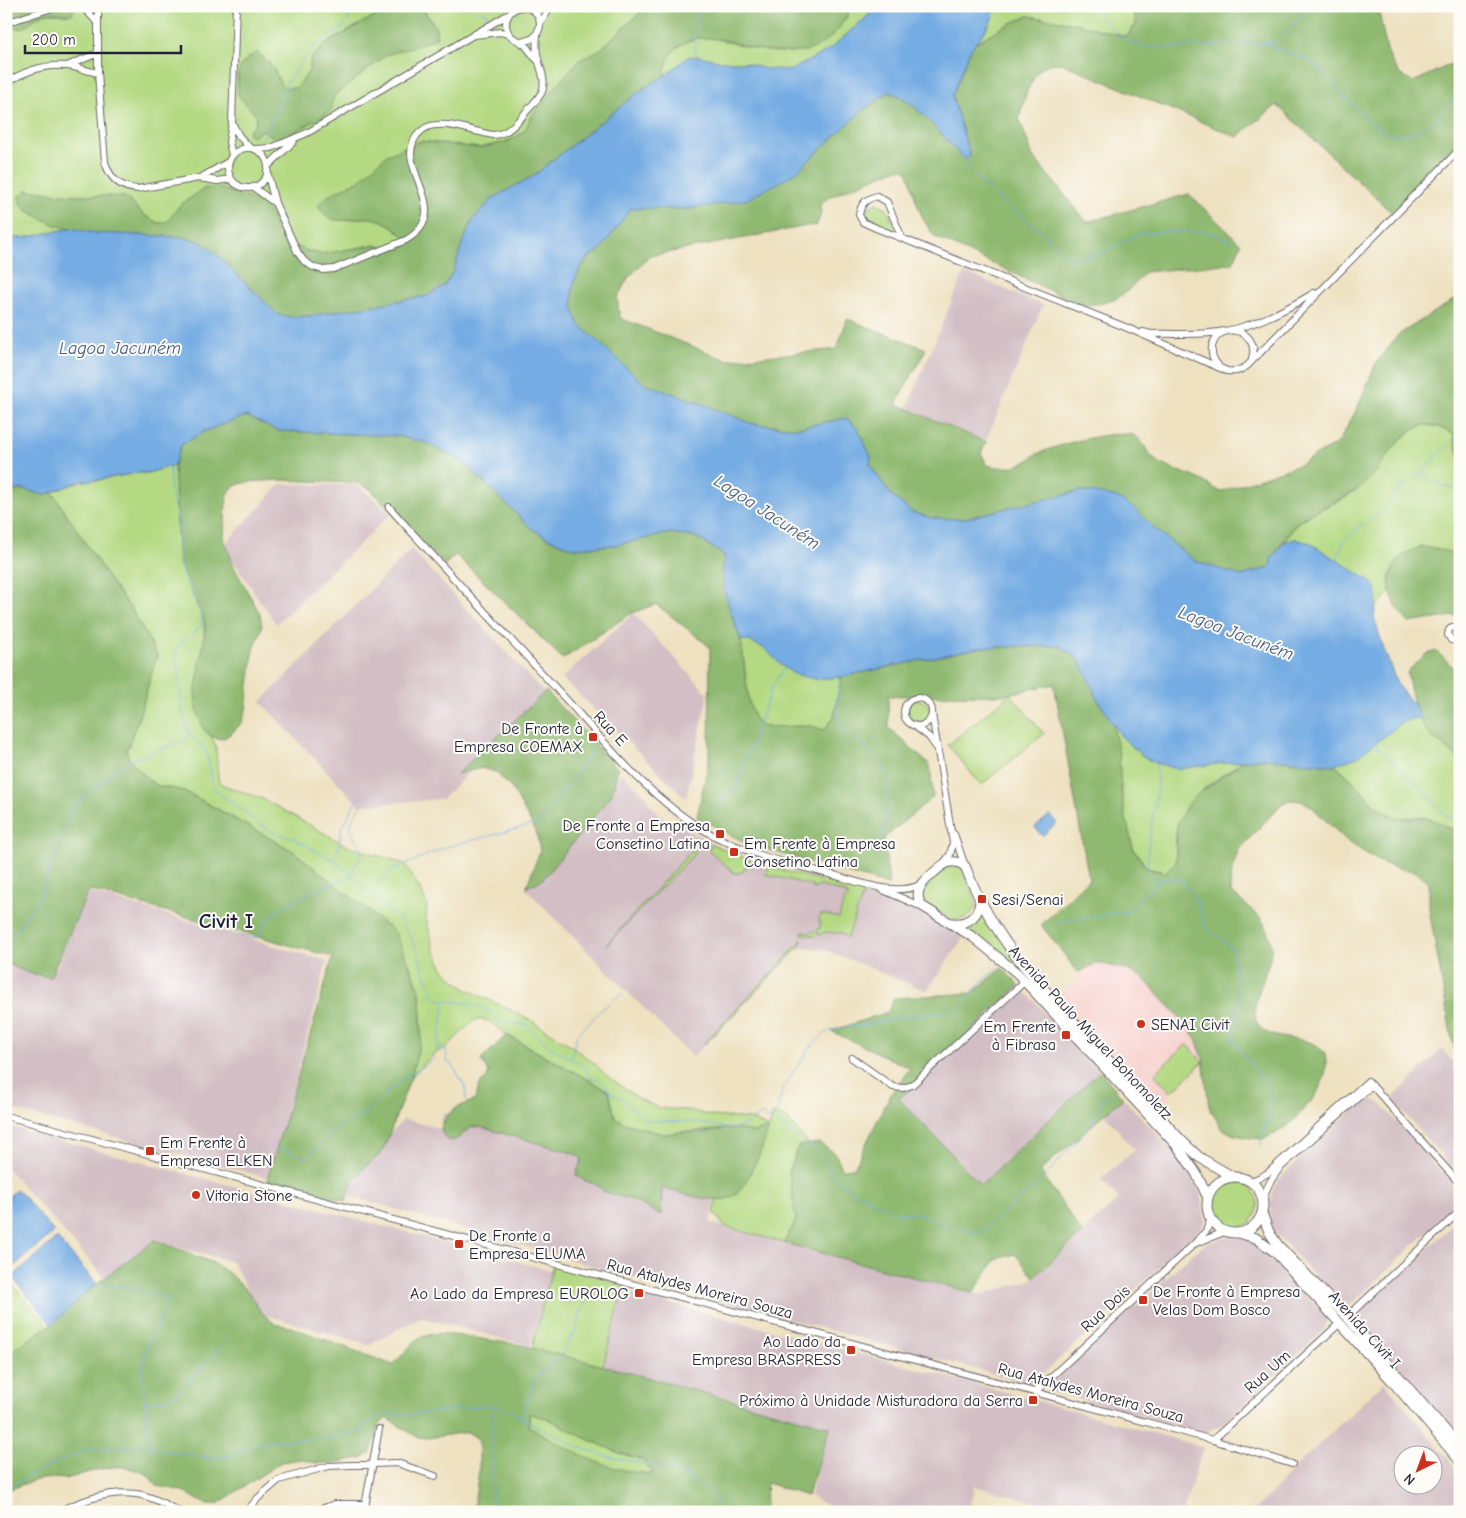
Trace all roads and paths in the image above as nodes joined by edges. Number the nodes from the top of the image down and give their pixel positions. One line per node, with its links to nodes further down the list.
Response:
1 (58, 6): 8 (street)
2 (82, 6): 9 (street)
3 (98, 6): 9 (street)
4 (236, 6): 18 (street)
5 (551, 6): 10 (street)
6 (522, 7): 7 (street); 10 (street)
7 (509, 14): 11 (street); 12 (street)
8 (6, 23)
9 (98, 23): 13 (street)
10 (539, 27): 12 (street); 14 (street)
11 (471, 36): 12 (street); 19 (street)
12 (512, 36): 14 (street)
13 (98, 53): 15 (street); 16 (street)
14 (539, 65): 28 (street)
15 (67, 66): 16 (street); 17 (street)
16 (98, 74): 25 (street)
17 (6, 83)
18 (232, 123): 20 (street); 22 (street)
19 (297, 138): 20 (street); 24 (street)
20 (252, 149): 22 (street); 24 (street)
21 (1460, 149): 30 (street)
22 (232, 155): 23 (street)
23 (228, 162): 25 (street); 26 (street)
24 (268, 169): 27 (street); 28 (street)
25 (199, 178): 26 (street)
26 (231, 179): 27 (street)
27 (253, 187): 28 (street)
28 (275, 203)
29 (902, 238): 29 (street); 31 (street)
30 (1324, 287): 32 (street); 33 (street)
31 (1125, 328): 32 (street); 34 (street)
32 (1226, 331): 33 (street); 34 (street)
33 (1252, 360): 34 (street)
34 (1220, 368)
35 (389, 507): 44 (street, Rua E)
36 (1460, 628): 37 (street)
37 (1460, 640)
38 (932, 714): 39 (street); 39 (street); 40 (street, Avenida Paulo Miguel Bohomoletz)
39 (912, 724): 40 (street)
40 (937, 749): 41 (street, Avenida Paulo Miguel Bohomoletz)
41 (949, 818): 42 (street, Avenida Paulo Miguel Bohomoletz); 43 (street, Avenida Paulo Miguel Bohomoletz)
42 (943, 864): 43 (street); 45 (street, Avenida Paulo Miguel Bohomoletz)
43 (965, 866): 46 (street, Avenida Paulo Miguel Bohomoletz)
44 (868, 884): 45 (street, Rua E); 47 (street, Rua E)
45 (921, 884): 47 (street)
46 (980, 898): 48 (street); 53 (street, Avenida Paulo Miguel Bohomoletz)
47 (925, 908): 48 (street, Avenida Paulo Miguel Bohomoletz)
48 (953, 923): 49 (street, Avenida Paulo Miguel Bohomoletz)
49 (1025, 981): 50 (street); 56 (street, Avenida Paulo Miguel Bohomoletz)
50 (852, 1058)
51 (1370, 1083): 54 (street); 55 (street); 57 (street)
52 (8, 1117): 63 (street, Rua Atalydes Moreira Souza)
53 (1233, 1177): 54 (street); 56 (street)
54 (1249, 1180): 57 (street)
55 (1460, 1184)
56 (1208, 1198): 59 (street)
57 (1263, 1209): 60 (street); 62 (street, Avenida Civit I)
58 (1460, 1211): 62 (street, Rua Um)
59 (1211, 1219): 60 (street); 61 (street, Rua Dois)
60 (1232, 1232): 61 (street, Rua Dois); 62 (street, Avenida Civit I)
61 (1193, 1245): 63 (street, Rua Dois)
62 (1344, 1320): 65 (street, Rua Um); 66 (street, Avenida Civit I); 67 (street, Avenida Civit I)
63 (1035, 1392): 65 (street, Rua Atalydes Moreira Souza)
64 (379, 1429): 68 (street)
65 (1213, 1440): 69 (street, Rua Atalydes Moreira Souza)
66 (1460, 1447)
67 (1460, 1462)
68 (374, 1463): 70 (street); 72 (street); 76 (street)
69 (1292, 1464)
70 (435, 1476)
71 (164, 1504): 73 (street); 74 (street); 75 (street)
72 (366, 1504): 77 (street); 78 (street)
73 (57, 1512)
74 (161, 1512)
75 (179, 1512)
76 (246, 1512)
77 (312, 1512)
78 (364, 1512)

